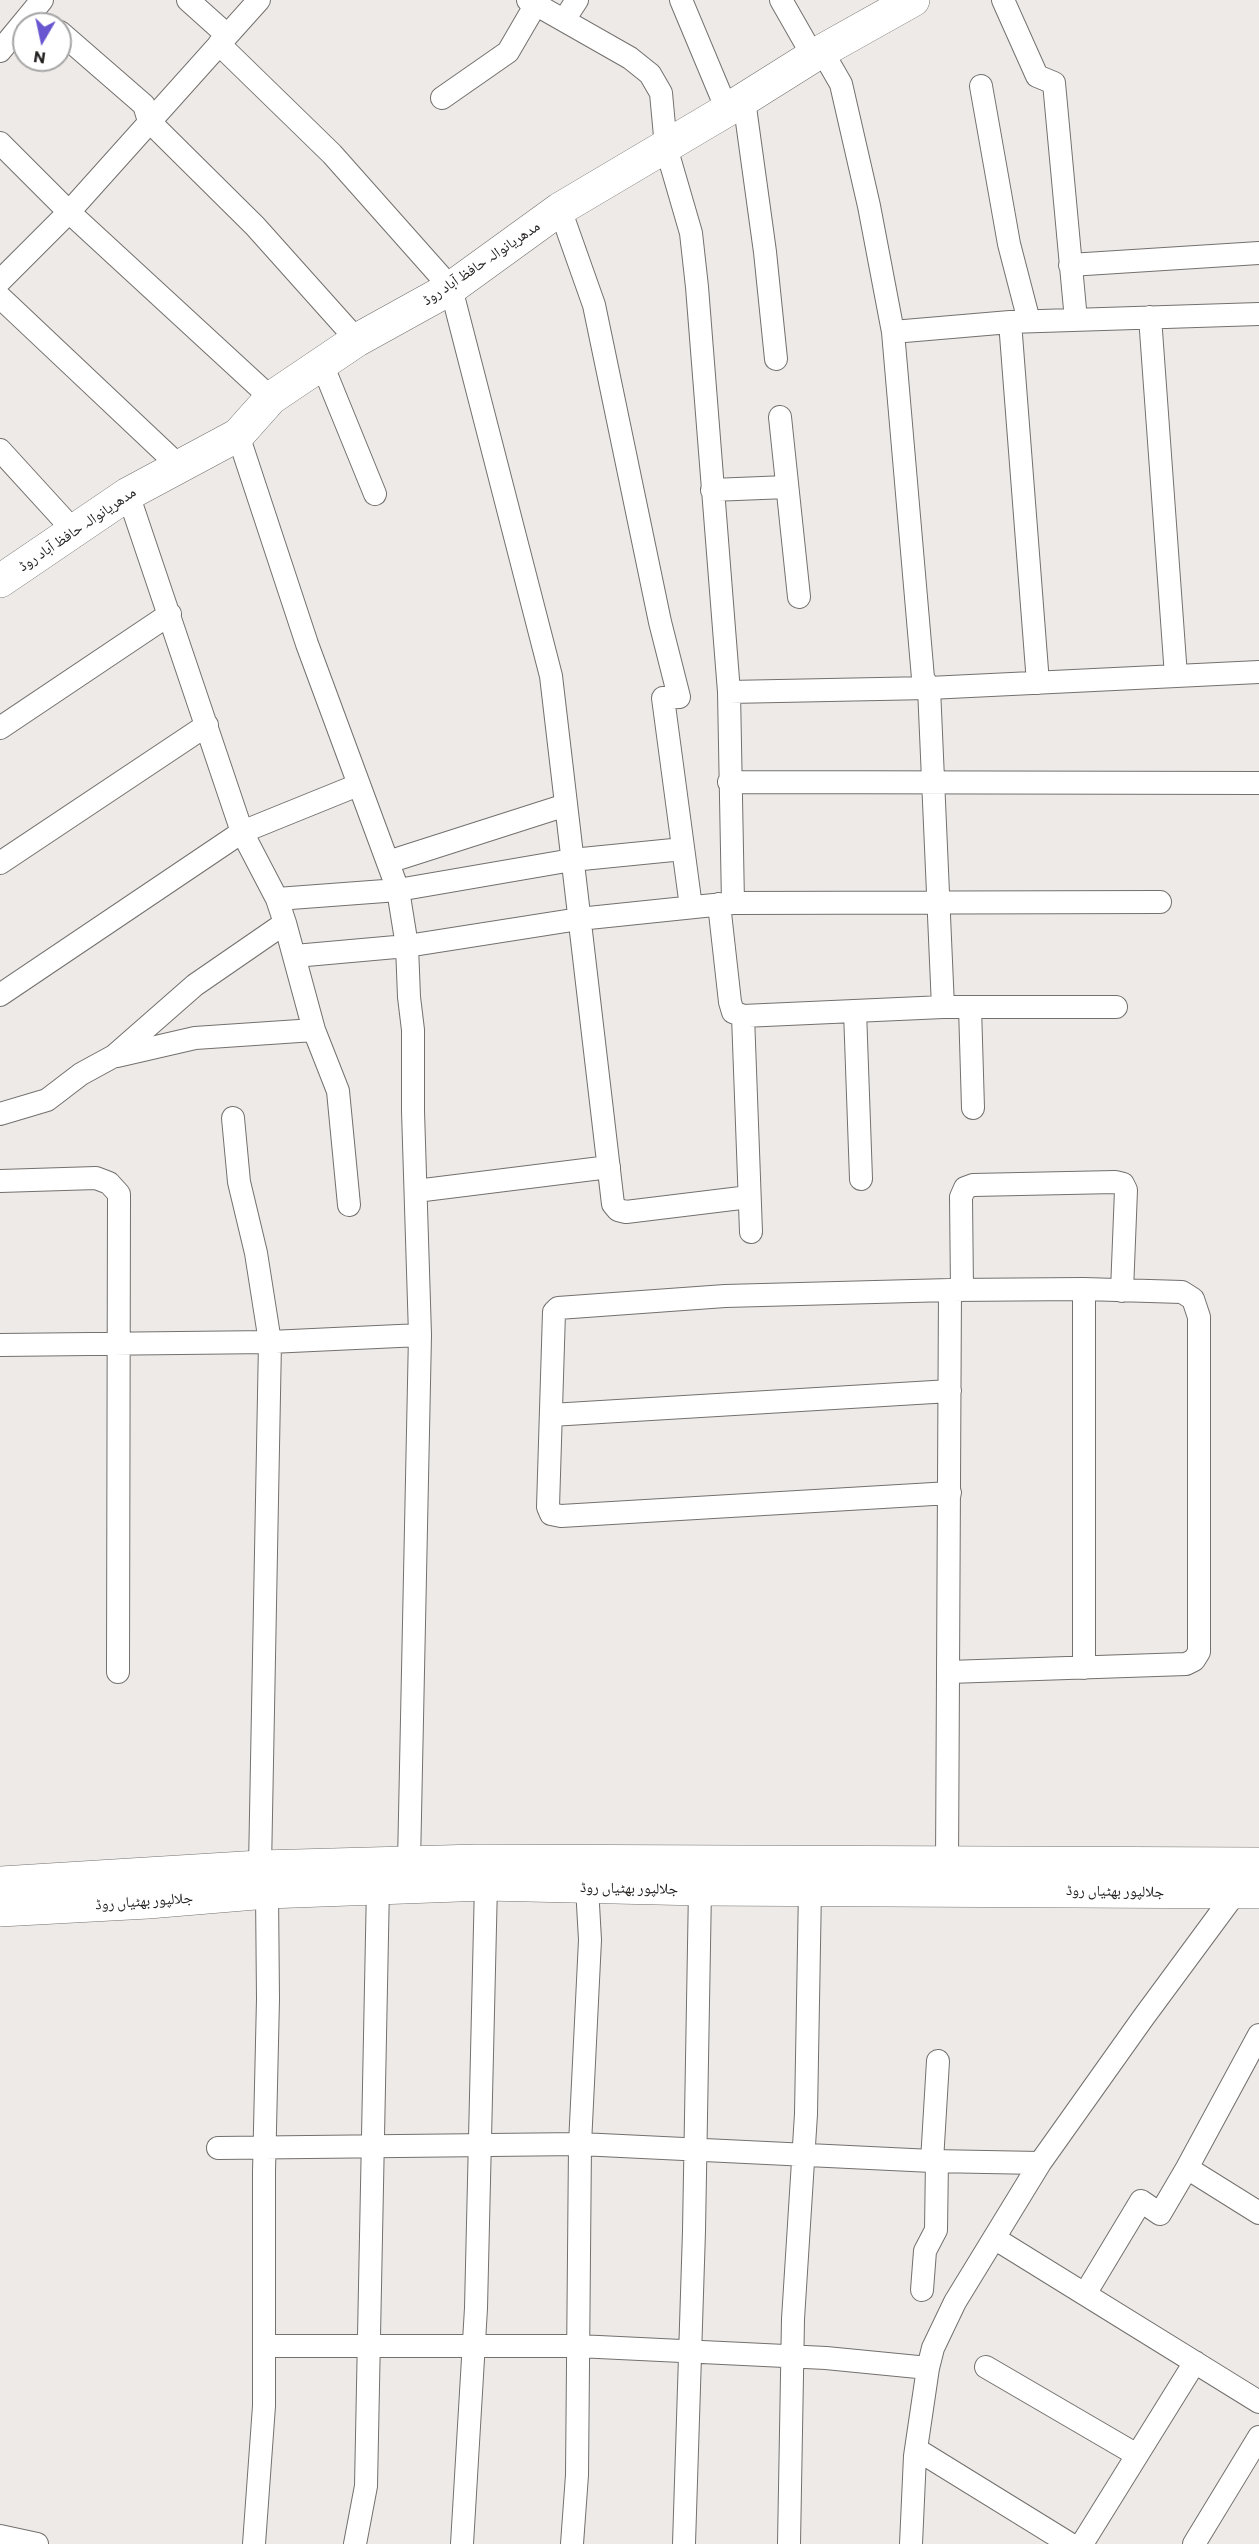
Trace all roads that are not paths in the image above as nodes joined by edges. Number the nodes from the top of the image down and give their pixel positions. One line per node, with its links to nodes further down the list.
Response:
1 (188, 0): 11 (street)
2 (259, 0): 11 (street)
3 (577, 0): 10 (street)
4 (681, 0): 17 (street)
5 (781, 0): 14 (street)
6 (1003, 0): 24 (street)
7 (907, 1): 14 (main road, مدھریانوالہ حافظ آباد روڈ)
8 (532, 2): 10 (street); 16 (street)
9 (33, 3): 13 (street)
10 (564, 20): 20 (street)
11 (223, 39): 18 (street); 26 (street)
12 (72, 42): 18 (street)
13 (0, 51)
14 (818, 54): 17 (main road, مدھریانوالہ حافظ آباد روڈ); 32 (street)
15 (981, 86): 31 (street)
16 (442, 98)
17 (735, 105): 20 (main road, مدھریانوالہ حافظ آباد روڈ); 34 (street)
18 (149, 121): 22 (street); 33 (street)
19 (0, 143): 22 (street)
20 (666, 147): 21 (main road, مدھریانوالہ حافظ آباد روڈ); 42 (street)
21 (560, 209): 26 (main road, مدھریانوالہ حافظ آباد روڈ); 62 (street)
22 (69, 212): 25 (street); 36 (street)
23 (1259, 254): 24 (street)
24 (1071, 265): 29 (street)
25 (0, 281)
26 (451, 288): 33 (main road, مدھریانوالہ حافظ آباد روڈ); 60 (street)
27 (0, 297): 40 (street)
28 (1150, 317): 29 (street); 30 (street); 50 (street)
29 (1076, 320): 31 (street)
30 (1258, 321)
31 (1019, 322): 32 (street); 51 (street)
32 (893, 332): 52 (street)
33 (357, 340): 35 (main road, مدھریانوالہ حافظ آباد روڈ)
34 (776, 358)
35 (322, 364): 36 (main road, مدھریانوالہ حافظ آباد روڈ); 44 (street)
36 (271, 398): 38 (main road, مدھریانوالہ حافظ آباد روڈ)
37 (780, 417): 41 (street)
38 (238, 435): 40 (main road, مدھریانوالہ حافظ آباد روڈ); 59 (street)
39 (0, 450): 45 (street)
40 (178, 465): 43 (main road, مدھریانوالہ حافظ آباد روڈ)
41 (787, 487): 42 (street); 47 (street)
42 (712, 490): 53 (street)
43 (128, 494): 45 (main road, مدھریانوالہ حافظ آباد روڈ); 48 (street)
44 (375, 494)
45 (74, 531): 46 (main road, مدھریانوالہ حافظ آباد روڈ)
46 (0, 581)
47 (799, 597)
48 (170, 614): 54 (street); 55 (street)
49 (1259, 672): 50 (street)
50 (1176, 676): 51 (street)
51 (1038, 683): 52 (street)
52 (929, 688): 53 (street); 57 (street)
53 (729, 692): 56 (street)
54 (207, 725): 61 (street); 65 (street)
55 (0, 728)
56 (729, 782): 57 (street); 69 (street)
57 (933, 782): 58 (street); 70 (street)
58 (1259, 783)
59 (358, 785): 61 (street); 64 (street)
60 (566, 805): 63 (street); 64 (street)
61 (242, 832): 67 (street); 76 (street)
62 (683, 849): 63 (street); 71 (street)
63 (572, 860): 66 (street); 72 (street)
64 (388, 862): 66 (street)
65 (0, 863)
66 (398, 890): 67 (street); 74 (street)
67 (277, 899): 73 (street)
68 (1160, 902): 70 (street)
69 (726, 904): 70 (street); 71 (street); 81 (street)
70 (939, 904): 77 (street)
71 (692, 907): 72 (street)
72 (579, 920): 74 (street); 87 (street)
73 (285, 923): 75 (street); 83 (street)
74 (407, 946): 75 (street); 90 (street)
75 (295, 957): 82 (street)
76 (0, 995)
77 (944, 1007): 78 (street); 80 (street)
78 (970, 1007): 79 (street); 84 (street)
79 (1116, 1007)
80 (855, 1011): 81 (street); 88 (street)
81 (742, 1016): 91 (street)
82 (315, 1030): 83 (street); 92 (street)
83 (114, 1056): 85 (street)
84 (973, 1107)
85 (0, 1114)
86 (233, 1118): 98 (street)
87 (609, 1167): 90 (street); 91 (street)
88 (861, 1179)
89 (0, 1181): 99 (street)
90 (416, 1191): 97 (street)
91 (749, 1197): 93 (street)
92 (349, 1205)
93 (751, 1232)
94 (1083, 1289): 95 (street); 96 (street); 104 (street)
95 (956, 1290): 96 (street); 101 (street); 102 (street)
96 (1122, 1291): 104 (street)
97 (420, 1335): 98 (street); 107 (street)
98 (270, 1342): 99 (street); 110 (street)
99 (119, 1343): 100 (street); 105 (street)
100 (0, 1345)
101 (950, 1391): 102 (street); 103 (street)
102 (551, 1415): 103 (street)
103 (950, 1493): 106 (street)
104 (1084, 1668): 106 (street)
105 (118, 1672)
106 (949, 1672): 109 (street)
107 (409, 1863): 109 (main road, جلالپور بھٹیاں روڈ); 110 (main road, جلالپور بھٹیاں روڈ)
108 (1259, 1864): 109 (main road, جلالپور بھٹیاں روڈ)
109 (947, 1865)
110 (263, 1879): 111 (main road, جلالپور بھٹیاں روڈ); 113 (main road, جلالپور بھٹیاں روڈ); 118 (main road, جلالپور بھٹیاں روڈ); 124 (street)
111 (0, 1883)
112 (486, 1884): 113 (main road, جلالپور بھٹیاں روڈ); 114 (main road, جلالپور بھٹیاں روڈ); 122 (street)
113 (378, 1886): 123 (street)
114 (587, 1887): 115 (main road, جلالپور بھٹیاں روڈ); 121 (street)
115 (700, 1889): 116 (main road, جلالپور بھٹیاں روڈ); 126 (street)
116 (810, 1889): 117 (main road, جلالپور بھٹیاں روڈ); 127 (street)
117 (1247, 1892): 129 (street)
118 (0, 1910)
119 (1259, 2035): 130 (street)
120 (938, 2061): 128 (street)
121 (580, 2144): 122 (street); 126 (street); 138 (street)
122 (480, 2145): 123 (street); 137 (street)
123 (373, 2146): 124 (street); 136 (street)
124 (265, 2147): 125 (street); 135 (street)
125 (218, 2148)
126 (696, 2149): 127 (street); 139 (street)
127 (803, 2154): 128 (street); 140 (street)
128 (935, 2160): 129 (street); 133 (street)
129 (1040, 2163): 132 (street)
130 (1188, 2168): 131 (street); 134 (street)
131 (1259, 2213)
132 (994, 2238): 134 (street); 143 (street)
133 (922, 2290)
134 (1086, 2294): 141 (street)
135 (264, 2346): 136 (street); 151 (street)
136 (369, 2346): 137 (street); 152 (street)
137 (474, 2346): 138 (street); 153 (street)
138 (578, 2346): 139 (street); 154 (street)
139 (691, 2351): 140 (street); 155 (street)
140 (792, 2356): 143 (street); 156 (street)
141 (1195, 2362): 144 (street); 147 (street)
142 (986, 2367): 147 (street)
143 (928, 2368): 146 (street)
144 (1259, 2402)
145 (1259, 2437): 160 (street)
146 (916, 2449): 149 (street); 157 (street)
147 (1137, 2455): 159 (street)
148 (0, 2536): 150 (street)
149 (1047, 2538): 158 (street)
150 (38, 2544)
151 (254, 2544)
152 (354, 2544)
153 (462, 2544)
154 (572, 2544)
155 (684, 2544)
156 (789, 2544)
157 (911, 2544)
158 (1070, 2544)
159 (1082, 2544)
160 (1194, 2544)

